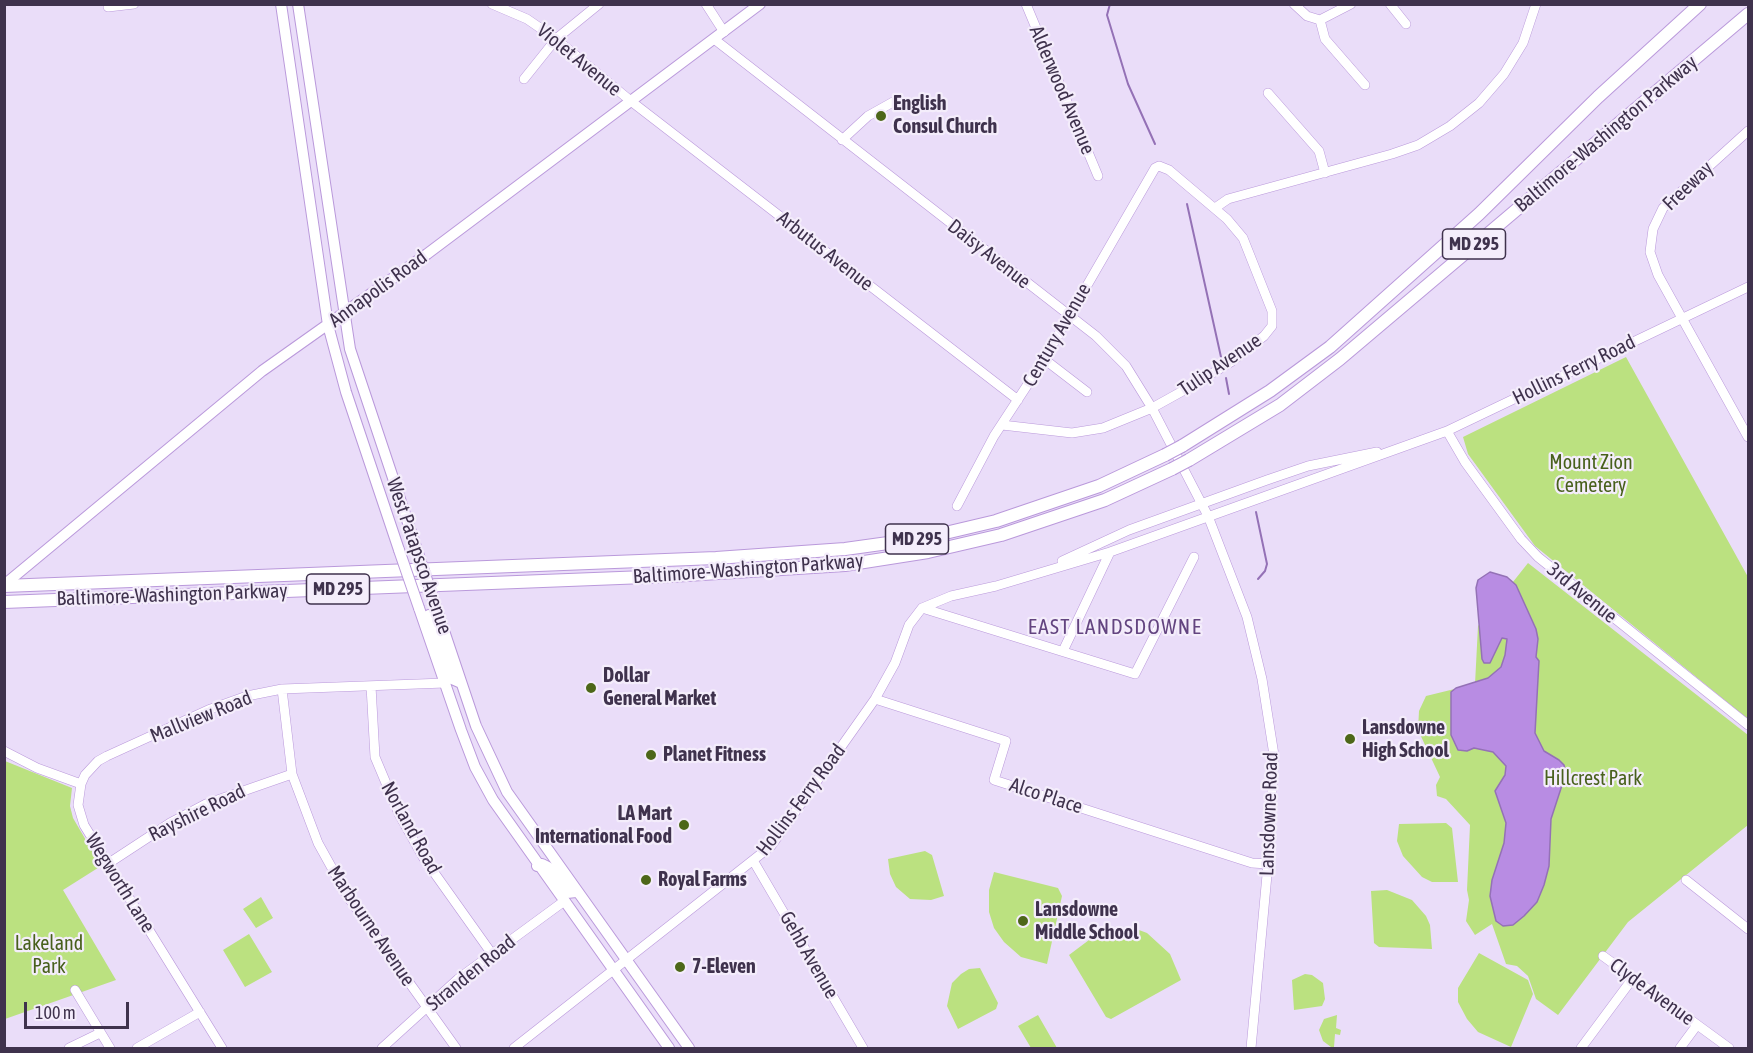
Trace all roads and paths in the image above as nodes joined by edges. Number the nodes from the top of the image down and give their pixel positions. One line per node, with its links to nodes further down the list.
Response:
1 (135, 4): 14 (street)
2 (281, 4): 36 (main road, West Patapsco Avenue)
3 (298, 4): 33 (main road, West Patapsco Avenue)
4 (492, 4): 19 (street, Violet Avenue)
5 (599, 4): 19 (street)
6 (706, 4): 18 (street)
7 (760, 4): 18 (main road, Annapolis Road)
8 (1026, 4): 30 (street, Alderwood Avenue)
9 (1294, 4): 16 (street)
10 (1351, 4): 16 (street)
11 (1390, 4): 17 (street)
12 (1536, 4): 29 (street)
13 (1700, 4): 51 (highway, Baltimore-Washington Parkway / MD 295, bridge)
14 (108, 7)
15 (1749, 14): 52 (highway, Baltimore-Washington Parkway / MD 295, bridge)
16 (1320, 20): 22 (street)
17 (1406, 24)
18 (724, 32): 20 (main road, Annapolis Road)
19 (556, 39): 21 (street); 24 (street, Violet Avenue)
20 (714, 39): 24 (main road, Annapolis Road); 27 (street, Daisy Avenue)
21 (524, 79)
22 (1365, 85)
23 (1268, 93): 29 (street)
24 (632, 102): 33 (main road, Annapolis Road); 39 (street, Arbutus Avenue)
25 (893, 102): 27 (street)
26 (1747, 134): 35 (street, Freeway)
27 (842, 140): 34 (street, Daisy Avenue)
28 (1158, 166): 31 (street, Tulip Avenue); 34 (street, Century Avenue)
29 (1325, 173): 31 (street)
30 (1098, 176)
31 (1215, 208): 40 (street, Tulip Avenue)
32 (1749, 287): 35 (street, Hollins Ferry Road)
33 (343, 314): 36 (main road, Annapolis Road); 57 (main road, West Patapsco Avenue, bridge)
34 (1069, 316): 37 (street, Century Avenue); 40 (street, Daisy Avenue)
35 (1682, 319): 42 (street, Hollins Ferry Road); 43 (street, Freeway)
36 (328, 325): 51 (main road, Annapolis Road); 53 (main road, West Patapsco Avenue, bridge)
37 (1044, 359): 38 (street); 39 (street, Century Avenue)
38 (1087, 392)
39 (1018, 400): 41 (street, Century Avenue)
40 (1152, 408): 41 (street, Tulip Avenue); 45 (street, Daisy Avenue)
41 (1002, 425): 46 (street, Century Avenue)
42 (1447, 431): 44 (street, Hollins Ferry Road); 61 (street, 3rd Avenue)
43 (1749, 437)
44 (1397, 448): 45 (street, Hollins Ferry Road); 47 (street, Hollins Ferry Road)
45 (1202, 504): 47 (street, Daisy Avenue); 50 (street, Hollins Ferry Road)
46 (957, 506)
47 (1208, 516): 48 (street, Hollins Ferry Road); 67 (street, Lansdowne Road)
48 (1110, 552): 50 (street, Hollins Ferry Road); 55 (street)
49 (1194, 557): 55 (street)
50 (1035, 575): 54 (street, Hollins Ferry Road)
51 (4, 586)
52 (4, 602)
53 (419, 608): 56 (main road, West Patapsco Avenue); 57 (main road)
54 (922, 608): 55 (street); 60 (street, Hollins Ferry Road)
55 (1062, 651)
56 (445, 683): 58 (street, Mallview Road); 68 (main road, West Patapsco Avenue)
57 (461, 683): 70 (main road, West Patapsco Avenue)
58 (370, 686): 59 (street, Mallview Road); 73 (street, Norland Road)
59 (282, 689): 63 (street, Marbourne Avenue); 64 (street, Mallview Road)
60 (875, 699): 65 (street, Hollins Ferry Road); 67 (street, Alco Place)
61 (1749, 725)
62 (4, 751): 64 (street)
63 (291, 774): 66 (street, Rayshire Road); 79 (street, Marbourne Avenue)
64 (81, 784): 66 (street, Wegworth Lane)
65 (754, 862): 75 (street, Hollins Ferry Road); 92 (street, Gehb Avenue)
66 (109, 863): 80 (street, Wegworth Lane)
67 (1268, 864): 93 (street, Lansdowne Road)
68 (537, 866): 70 (main road); 71 (main road, West Patapsco Avenue)
69 (1686, 880): 72 (street)
70 (576, 892): 75 (main road, West Patapsco Avenue)
71 (563, 902): 73 (street, Stranden Road); 76 (main road, West Patapsco Avenue)
72 (1749, 929)
73 (492, 954): 79 (street, Stranden Road)
74 (1603, 956): 77 (street, Clyde Avenue)
75 (625, 960): 76 (street, Hollins Ferry Road); 91 (main road, West Patapsco Avenue)
76 (612, 970): 89 (street, Hollins Ferry Road); 90 (main road, West Patapsco Avenue)
77 (1633, 978): 81 (street, Clyde Avenue); 94 (street)
78 (75, 990): 82 (street)
79 (427, 1007): 87 (street, Stranden Road); 88 (street, Marbourne Avenue)
80 (200, 1012): 85 (street); 86 (street, Wegworth Lane)
81 (1697, 1025): 95 (street); 96 (street, Clyde Avenue)
82 (100, 1033): 83 (street); 84 (street)
83 (69, 1048)
84 (110, 1048)
85 (137, 1048)
86 (222, 1048)
87 (382, 1048)
88 (456, 1048)
89 (514, 1048)
90 (669, 1048)
91 (690, 1048)
92 (863, 1048)
93 (1251, 1048)
94 (1581, 1048)
95 (1680, 1048)
96 (1729, 1048)

